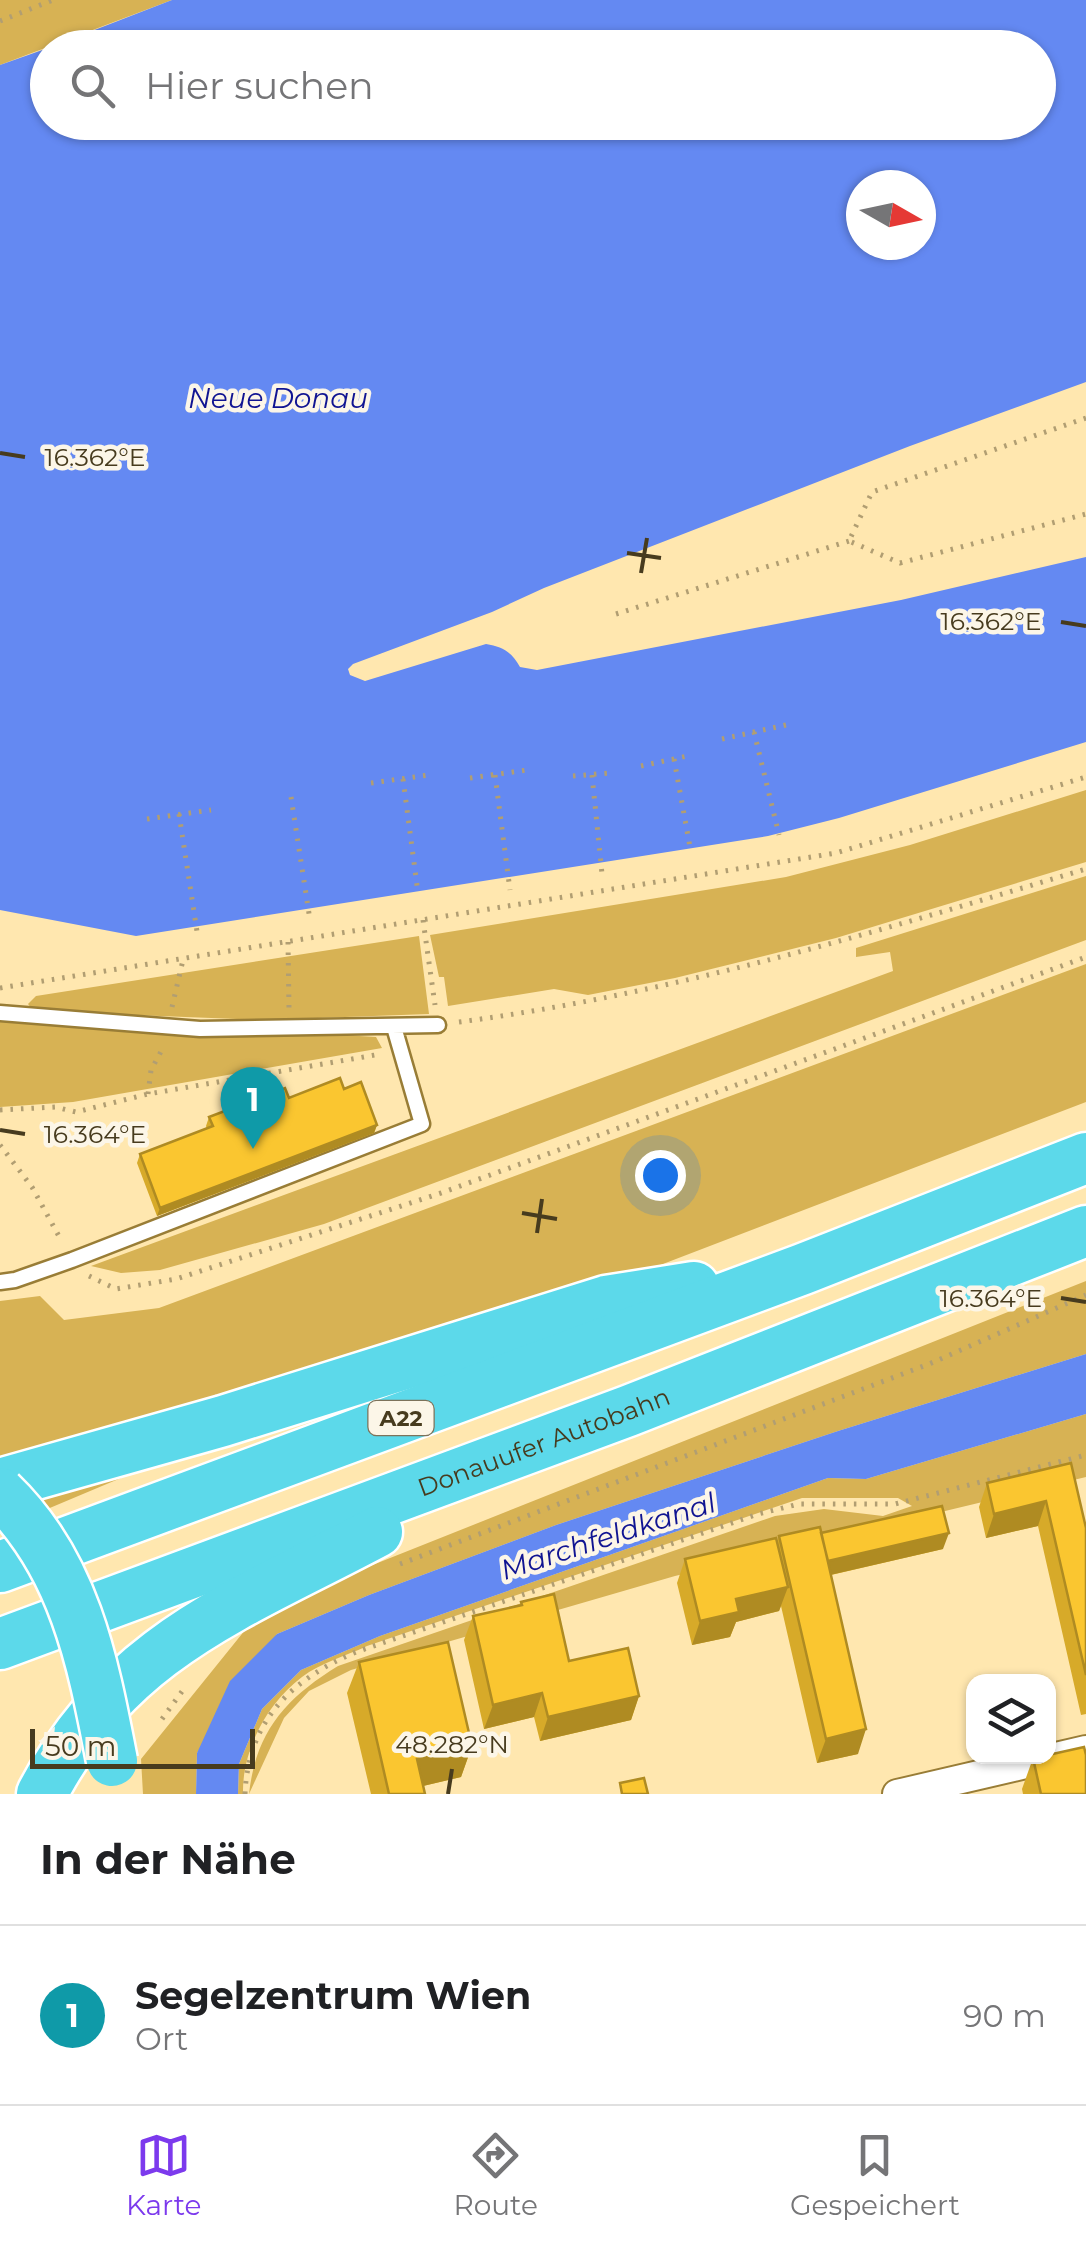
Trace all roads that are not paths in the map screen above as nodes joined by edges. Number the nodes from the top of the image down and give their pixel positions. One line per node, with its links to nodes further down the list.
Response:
1 (0, 1013): 3 (lane)
2 (438, 1025): 3 (lane)
3 (394, 1026): 7 (lane)
4 (1086, 1158): 6 (highway, A22)
5 (1086, 1231): 8 (highway, Donauufer Autobahn)
6 (803, 1269): 9 (highway); 11 (highway, A22)
7 (0, 1282)
8 (551, 1440): 12 (highway, Donauufer Autobahn); 15 (highway)
9 (0, 1484)
10 (0, 1493): 14 (highway, bridge)
11 (0, 1567)
12 (0, 1644)
13 (1086, 1750): 16 (street)
14 (114, 1778)
15 (42, 1794)
16 (897, 1794)

